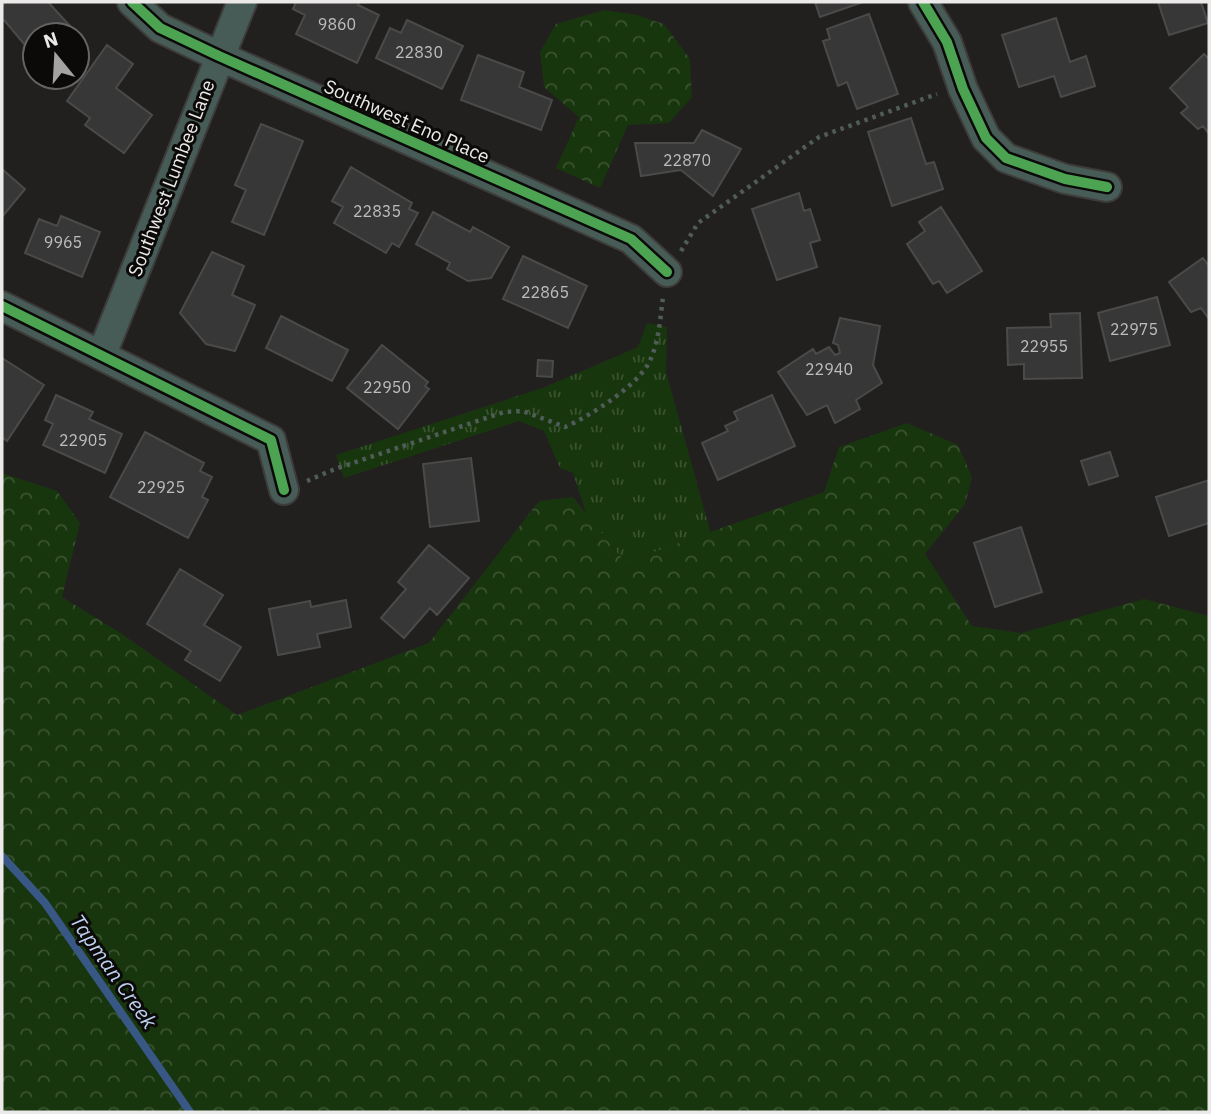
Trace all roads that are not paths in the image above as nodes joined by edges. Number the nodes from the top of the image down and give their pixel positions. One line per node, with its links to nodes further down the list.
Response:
1 (132, 2): 4 (street, Southwest Eno Place)
2 (242, 2): 4 (street, Southwest Lumbee Lane)
3 (923, 2): 5 (street)
4 (219, 56): 6 (street, Southwest Eno Place); 8 (street, Southwest Lumbee Lane)
5 (1107, 187)
6 (667, 272)
7 (2, 306): 8 (street)
8 (102, 354): 9 (street)
9 (284, 491)

